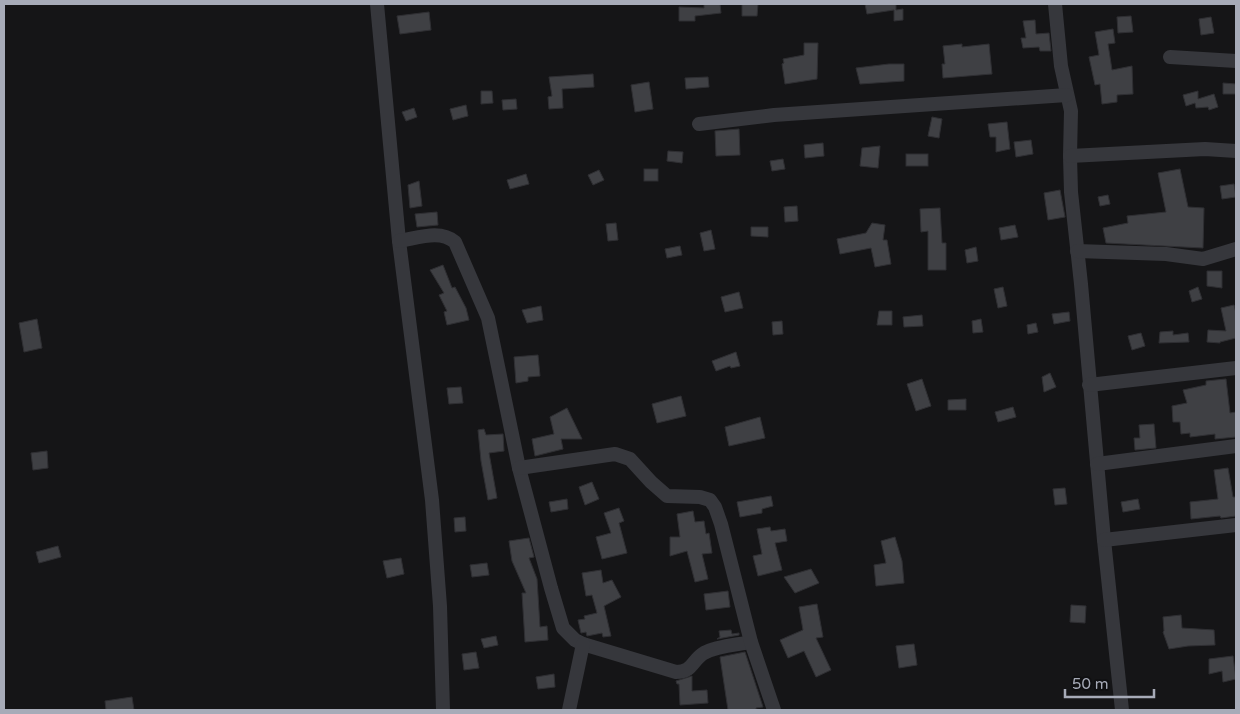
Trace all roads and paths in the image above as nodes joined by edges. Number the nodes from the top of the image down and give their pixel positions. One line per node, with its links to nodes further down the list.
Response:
1 (377, 4): 9 (street)
2 (1055, 4): 5 (street)
3 (1170, 57): 4 (street)
4 (1236, 61)
5 (1067, 95): 6 (street); 8 (street)
6 (699, 124)
7 (1236, 150): 8 (street)
8 (1070, 156): 11 (street)
9 (399, 241): 16 (street); 21 (street)
10 (1236, 249): 11 (street)
11 (1078, 250): 13 (street)
12 (1236, 368): 13 (street)
13 (1089, 385): 15 (street)
14 (1236, 446): 15 (street)
15 (1097, 464): 18 (street)
16 (519, 468): 19 (street); 20 (street)
17 (1236, 525): 18 (street)
18 (1104, 540): 24 (street)
19 (751, 642): 20 (street); 23 (street)
20 (583, 644): 22 (street)
21 (443, 710)
22 (569, 710)
23 (774, 710)
24 (1122, 710)

